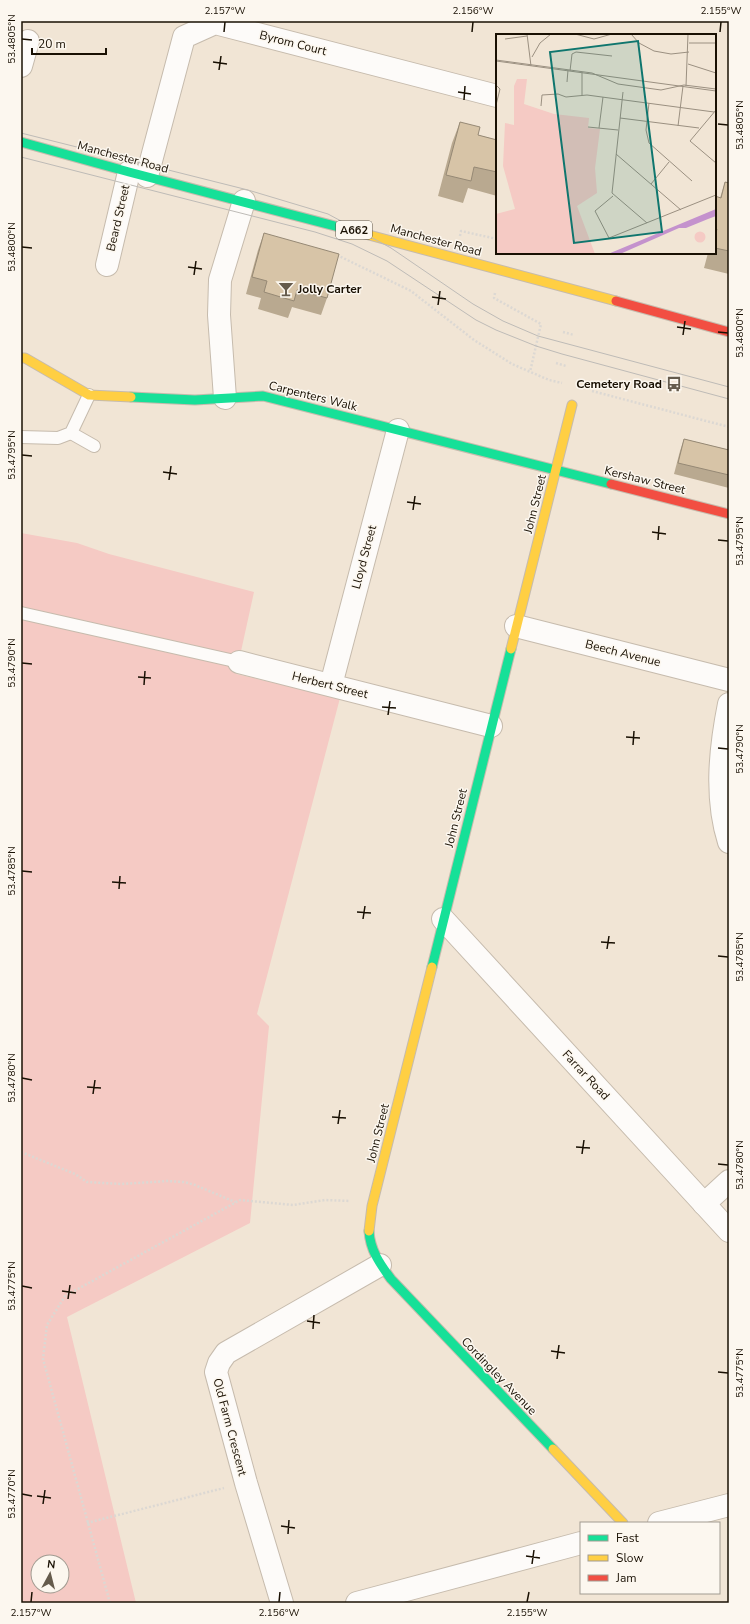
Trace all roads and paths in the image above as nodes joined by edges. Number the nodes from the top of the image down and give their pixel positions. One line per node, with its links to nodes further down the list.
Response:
1 (28, 41): 2 (street)
2 (21, 66)
3 (496, 96): 5 (street, Byrom Court)
4 (21, 142): 5 (street, Manchester Road / A662)
5 (138, 174): 6 (street, Manchester Road / A662); 8 (street, Beard Street)
6 (244, 201): 11 (street, Manchester Road / A662); 20 (street)
7 (335, 254): 16 (path)
8 (107, 265)
9 (494, 298): 16 (path)
10 (563, 332): 12 (path)
11 (729, 332)
12 (574, 335)
13 (21, 358): 19 (street, Carpenters Walk)
14 (556, 363): 15 (path)
15 (566, 366)
16 (530, 372): 17 (path)
17 (566, 385)
18 (588, 390): 22 (path)
19 (89, 395): 20 (street, Carpenters Walk); 24 (lane)
20 (224, 398): 23 (street, Carpenters Walk)
21 (572, 405): 27 (street, John Street)
22 (729, 427)
23 (398, 430): 27 (street, Carpenters Walk); 33 (street, Lloyd Street)
24 (71, 434): 25 (lane); 26 (lane)
25 (21, 437)
26 (94, 446)
27 (556, 470): 28 (street, Kershaw Street); 30 (street, John Street)
28 (729, 514)
29 (21, 613): 31 (lane)
30 (516, 626): 32 (street, Beech Avenue); 35 (street, John Street)
31 (239, 662): 33 (street, Herbert Street)
32 (729, 680)
33 (331, 685): 35 (street, Herbert Street)
34 (729, 704): 36 (street)
35 (491, 726): 37 (street, John Street)
36 (729, 842)
37 (443, 919): 41 (street, Farrar Road); 42 (street, John Street)
38 (21, 1152): 40 (path)
39 (729, 1181): 41 (street)
40 (235, 1202): 42 (path); 50 (path)
41 (704, 1204): 43 (street, Farrar Road)
42 (372, 1206): 44 (street, John Street)
43 (729, 1231)
44 (369, 1238): 45 (street, Cordingley Avenue)
45 (380, 1265): 46 (street, Old Farm Crescent); 48 (street, Cordingley Avenue)
46 (246, 1483): 50 (path); 53 (street, Old Farm Crescent)
47 (729, 1505): 49 (street)
48 (622, 1522)
49 (663, 1522)
50 (87, 1523): 52 (path)
51 (580, 1544): 54 (street)
52 (110, 1603)
53 (282, 1603)
54 (357, 1603)

